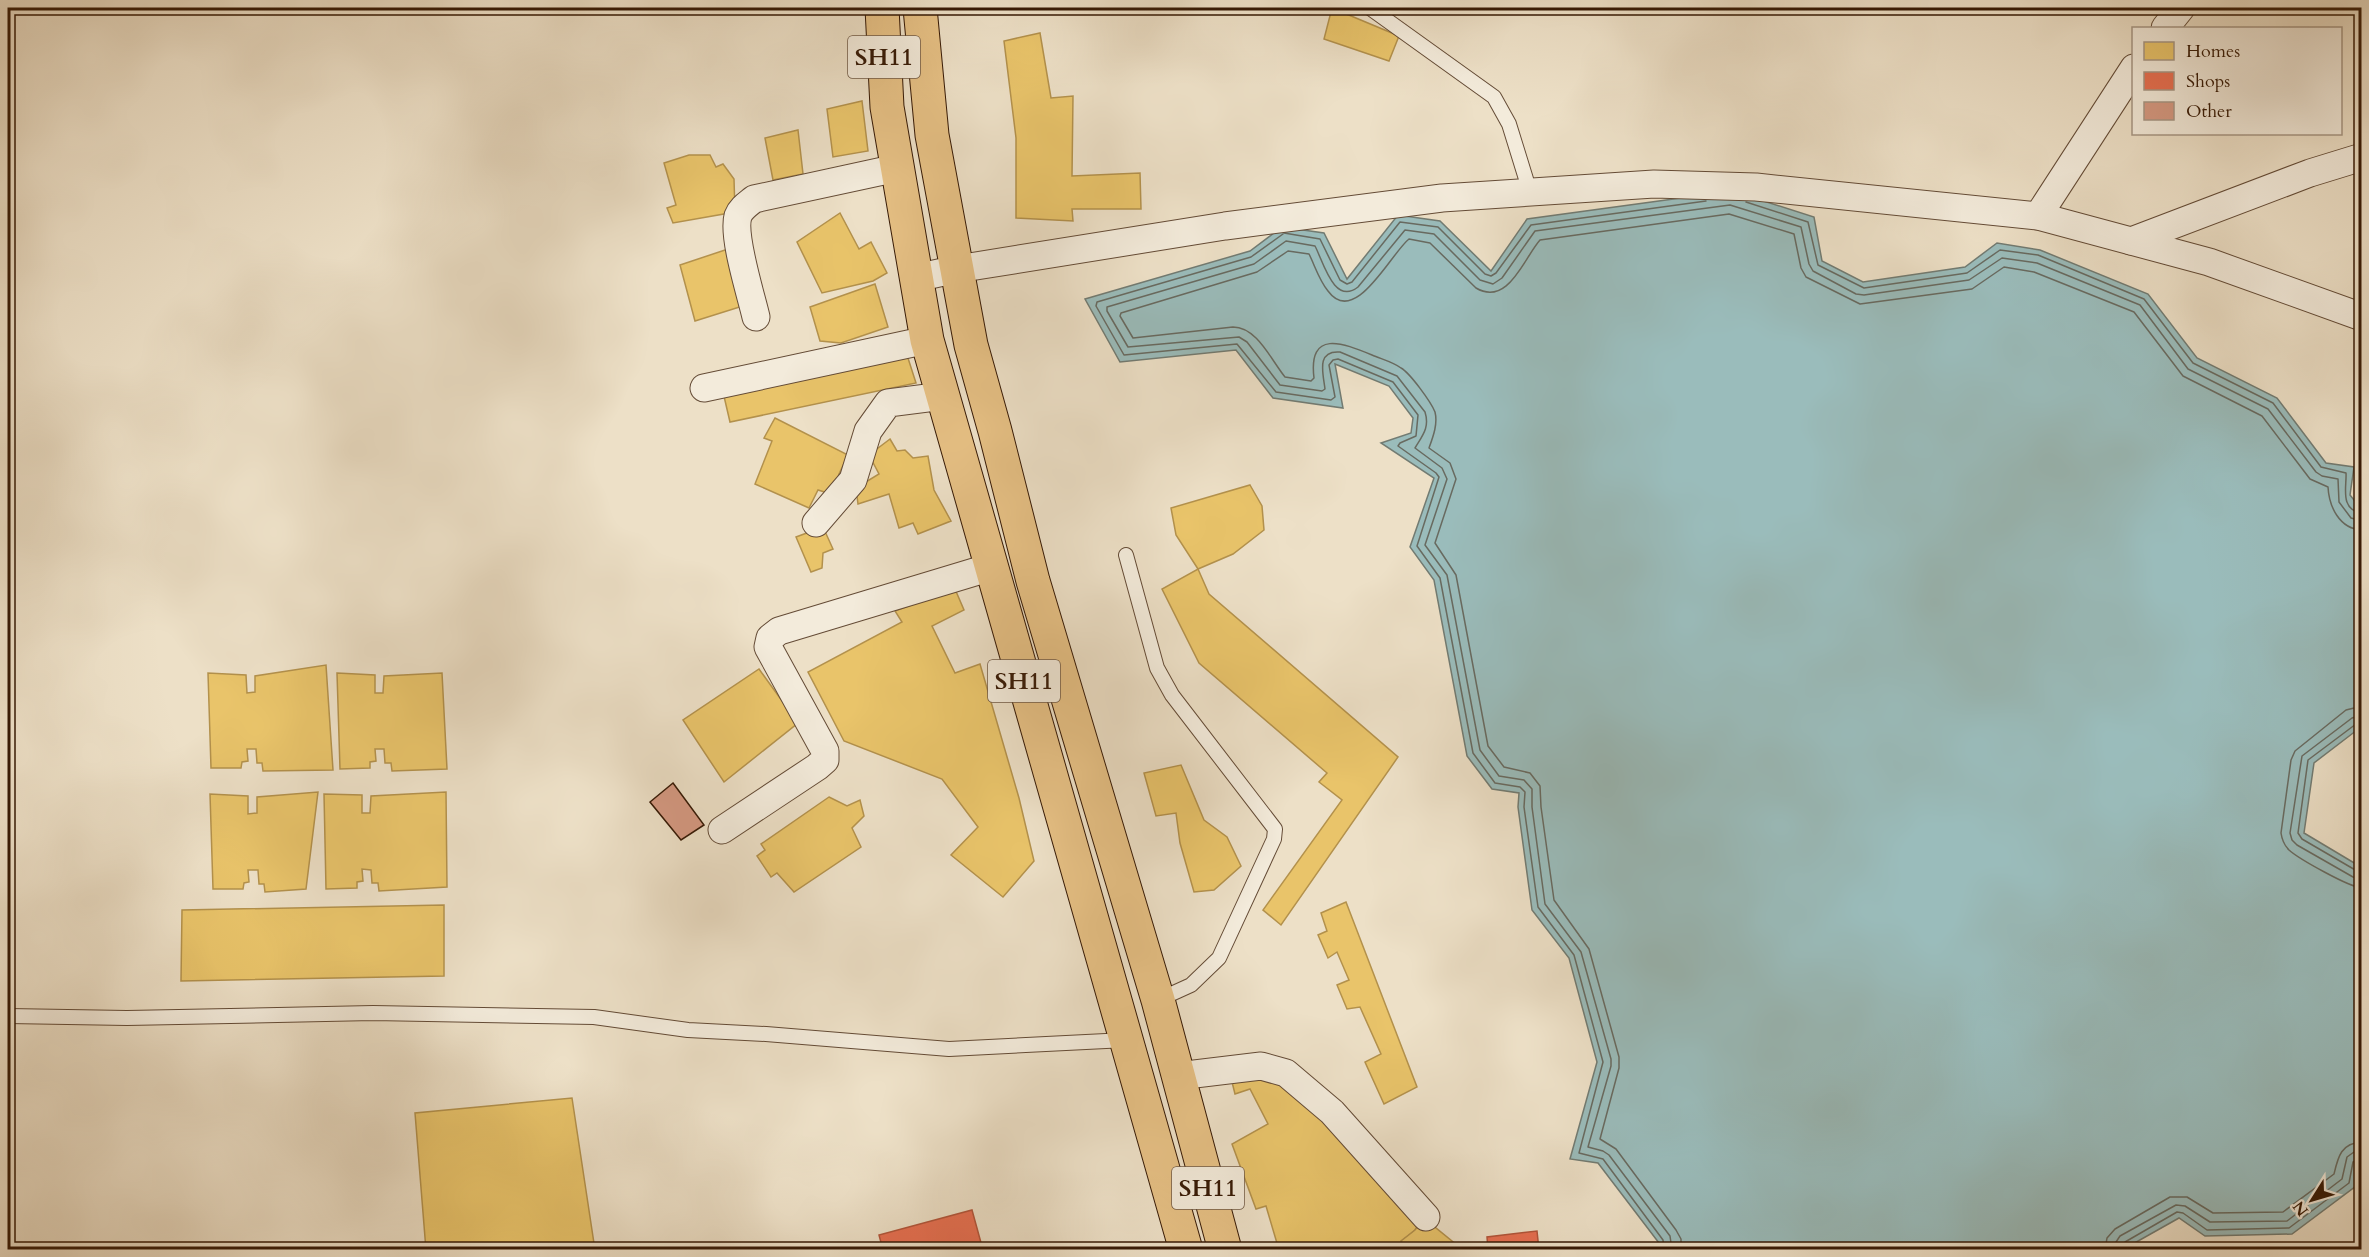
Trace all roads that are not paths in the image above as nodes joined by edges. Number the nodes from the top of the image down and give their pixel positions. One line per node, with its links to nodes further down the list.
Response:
1 (882, 8): 8 (main road, SH11)
2 (920, 8): 12 (main road, SH11)
3 (1370, 8): 9 (lane)
4 (2181, 8): 5 (street)
5 (2165, 27)
6 (2132, 70): 10 (street)
7 (2361, 157): 11 (street)
8 (897, 168): 13 (main road, SH11); 14 (street)
9 (1530, 192): 10 (street); 12 (street)
10 (2038, 216): 11 (street)
11 (2131, 241): 15 (street)
12 (957, 269): 13 (street); 23 (main road, SH11)
13 (916, 278): 16 (main road, SH11)
14 (756, 317)
15 (2361, 317)
16 (927, 340): 17 (street); 18 (main road, SH11)
17 (704, 388)
18 (943, 396): 19 (street); 21 (main road, SH11)
19 (816, 523)
20 (1125, 555): 23 (lane)
21 (991, 567): 22 (street); 25 (main road, SH11)
22 (722, 830)
23 (1158, 1000): 26 (main road, SH11)
24 (8, 1016): 25 (lane)
25 (1126, 1040): 28 (main road, SH11)
26 (1178, 1076): 27 (street); 29 (main road, SH11)
27 (1426, 1217)
28 (1186, 1250)
29 (1225, 1250)

